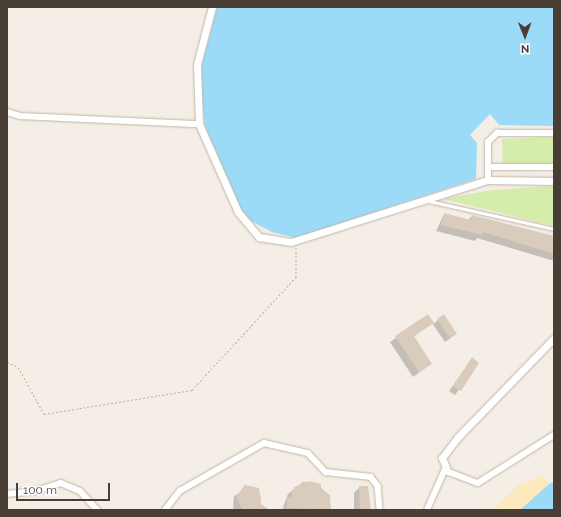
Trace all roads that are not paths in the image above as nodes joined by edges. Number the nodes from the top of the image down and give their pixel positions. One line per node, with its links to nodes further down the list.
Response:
1 (212, 7): 3 (street)
2 (7, 112): 3 (street)
3 (199, 124): 9 (street)
4 (554, 133): 5 (street)
5 (488, 167): 6 (street); 7 (street)
6 (554, 167)
7 (488, 180): 8 (street); 9 (street)
8 (554, 181)
9 (425, 200): 10 (lane)
10 (554, 229)
11 (554, 338): 13 (street)
12 (554, 435): 13 (street)
13 (446, 467): 18 (street)
14 (7, 494): 15 (street)
15 (98, 510)
16 (165, 510): 17 (street)
17 (380, 510)
18 (427, 510)

